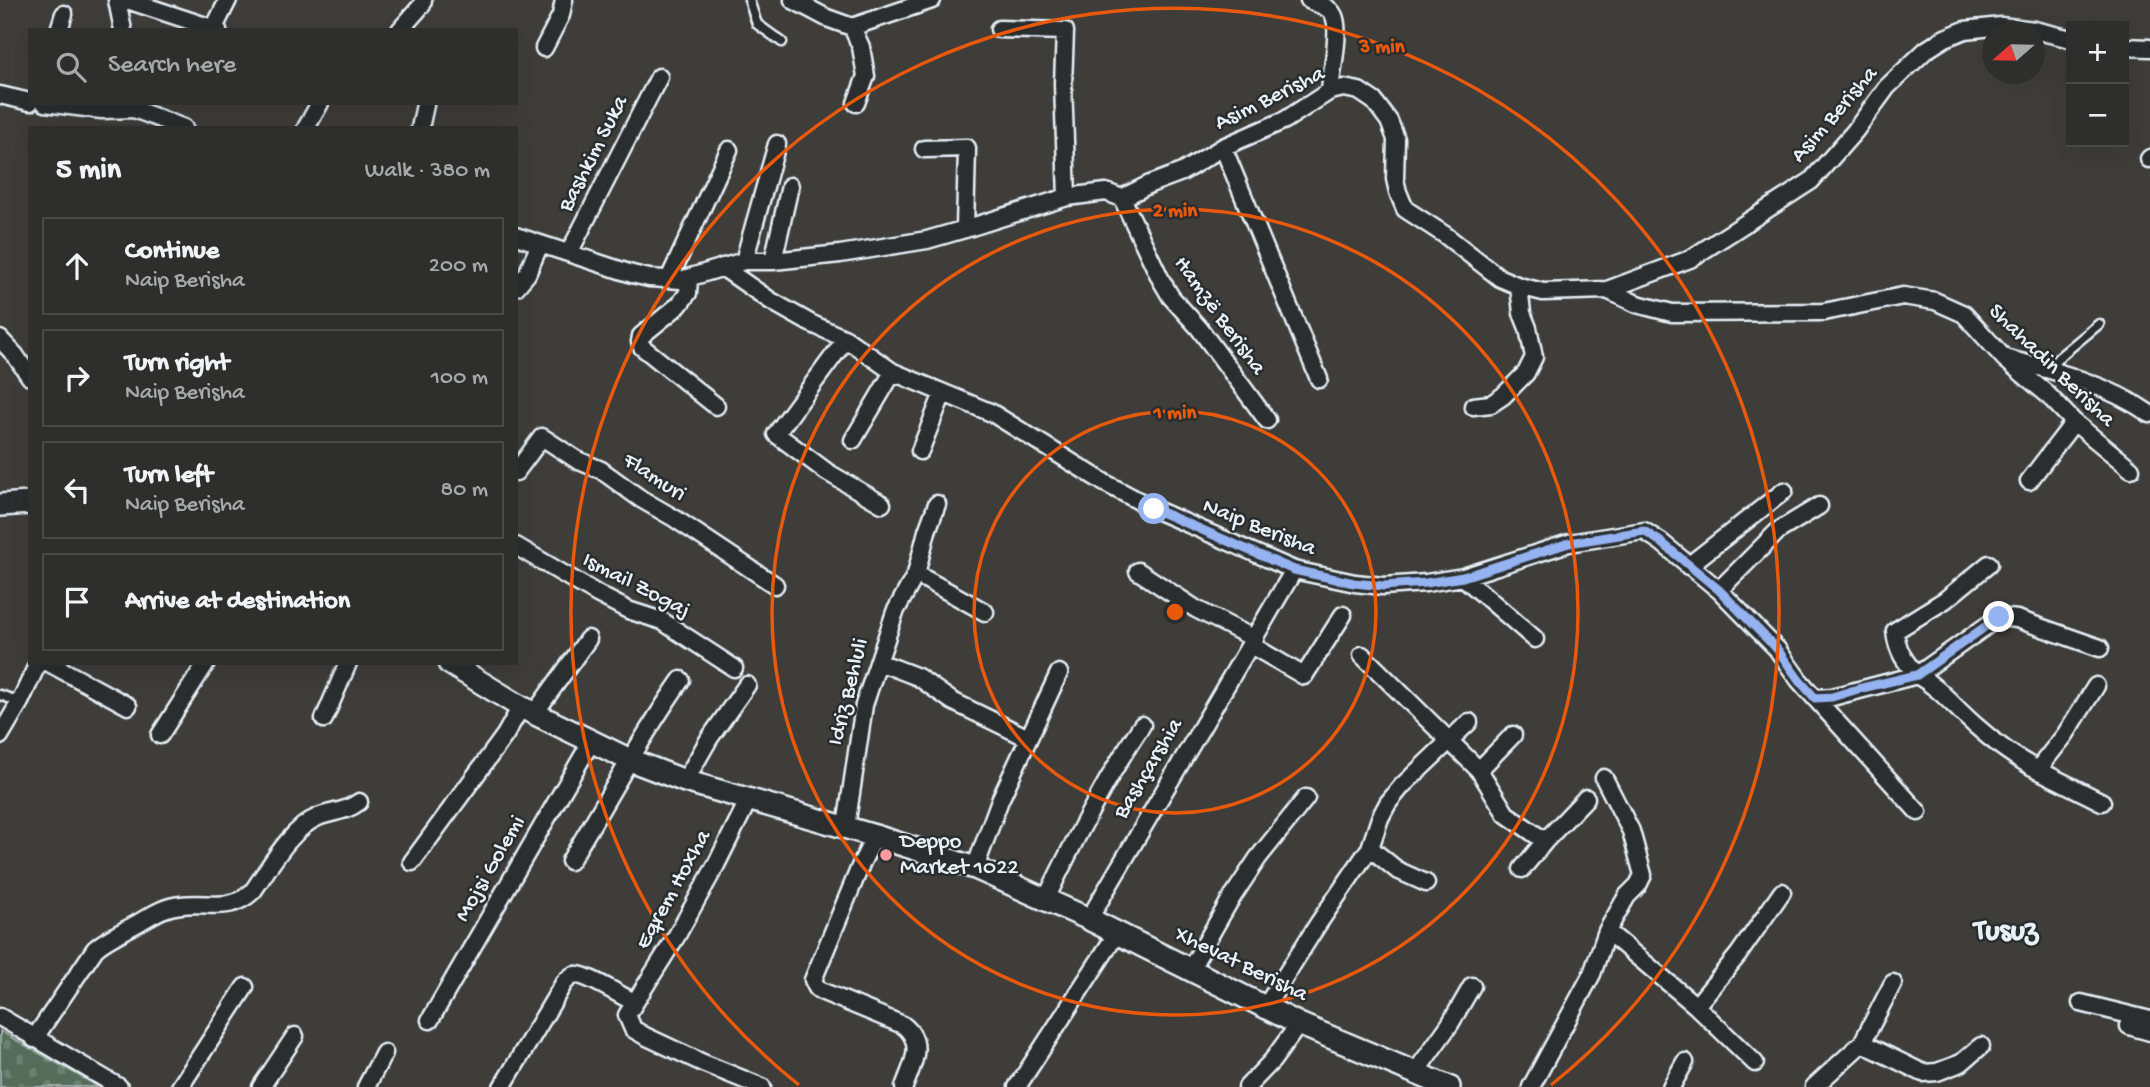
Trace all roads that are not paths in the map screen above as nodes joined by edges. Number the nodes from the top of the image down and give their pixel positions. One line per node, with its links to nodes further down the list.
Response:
1 (117, 0): 11 (street)
2 (127, 0): 12 (street)
3 (228, 0): 13 (street)
4 (423, 0): 14 (street)
5 (564, 0): 19 (street)
6 (749, 0): 17 (lane)
7 (793, 0): 10 (street)
8 (932, 0): 10 (street)
9 (1309, 0): 22 (street)
10 (852, 26): 25 (street)
11 (123, 28)
12 (213, 28)
13 (216, 28)
14 (402, 28)
15 (999, 29): 39 (street)
16 (2066, 38): 52 (street, Asim Berisha)
17 (782, 42)
18 (2129, 47): 20 (street)
19 (544, 48)
20 (2150, 48)
21 (659, 77): 44 (street, Bashkim Suka)
22 (1329, 91): 35 (street, Asim Berisha); 51 (street, Asim Berisha)
23 (0, 95): 24 (street)
24 (28, 101)
25 (856, 103)
26 (61, 105): 29 (street)
27 (319, 105): 32 (street)
28 (425, 105): 33 (street)
29 (134, 106): 30 (street); 31 (street)
30 (134, 126)
31 (179, 126)
32 (307, 126)
33 (420, 126)
34 (777, 144): 45 (street)
35 (1223, 147): 40 (street, Asim Berisha); 60 (street)
36 (924, 149): 41 (street)
37 (729, 150): 49 (street)
38 (790, 186): 46 (street)
39 (1067, 197): 40 (street); 41 (street)
40 (1122, 198): 65 (street, Hamzë Berisha)
41 (965, 229): 46 (street)
42 (518, 237): 43 (street)
43 (540, 244): 44 (street); 50 (street)
44 (569, 253): 49 (street)
45 (744, 261): 46 (street); 47 (street)
46 (773, 261)
47 (722, 267): 48 (street); 54 (street, Naip Berisha)
48 (689, 278): 49 (street); 62 (street)
49 (669, 279)
50 (518, 285)
51 (1519, 286): 52 (street, Asim Berisha); 63 (street)
52 (1607, 290): 56 (street, Shahadin Berisha)
53 (2099, 324): 57 (lane)
54 (846, 339): 58 (street, Naip Berisha); 74 (street)
55 (0, 340): 59 (street)
56 (2006, 359): 57 (street); 66 (street, Shahadin Berisha)
57 (2050, 369): 64 (street)
58 (892, 372): 61 (street, Naip Berisha); 67 (street)
59 (28, 374)
60 (1319, 379)
61 (943, 393): 68 (street); 82 (street, Naip Berisha)
62 (716, 406)
63 (1473, 406)
64 (2150, 414)
65 (1267, 419)
66 (2074, 422): 70 (street, Shahadin Berisha); 71 (street)
67 (853, 440)
68 (920, 451)
69 (518, 469): 85 (street, Flamuri)
70 (2131, 469)
71 (2029, 481)
72 (1784, 491): 80 (street)
73 (28, 503): 76 (street)
74 (882, 504)
75 (937, 504): 83 (street, Idriz Behluli)
76 (0, 505)
77 (1819, 506): 86 (street)
78 (518, 547): 100 (street, Ismail Zogaj)
79 (1989, 564): 102 (street)
80 (1688, 566): 84 (street, Naip Berisha); 86 (street, Naip Berisha)
81 (1138, 570): 91 (street)
82 (1294, 570): 84 (street, Naip Berisha); 91 (street, Bashçarshia)
83 (916, 574): 87 (street); 94 (street, Idriz Behluli)
84 (1463, 577): 90 (street)
85 (775, 585)
86 (1719, 590): 107 (street, Naip Berisha)
87 (985, 612)
88 (1343, 615): 91 (street)
89 (588, 639): 110 (street)
90 (1535, 639)
91 (1253, 642): 142 (street, Bashçarshia)
92 (2100, 648): 102 (street)
93 (1362, 655): 118 (street)
94 (879, 662): 117 (street); 131 (street, Idriz Behluli)
95 (37, 665): 108 (street)
96 (53, 665): 109 (street)
97 (205, 665): 114 (street)
98 (347, 665): 111 (street)
99 (452, 665): 110 (street, Xhevat Berisha)
100 (734, 668)
101 (1059, 673): 117 (street)
102 (1917, 675): 107 (street); 122 (street)
103 (681, 680): 120 (street)
104 (747, 685): 124 (street)
105 (2096, 686): 122 (street)
106 (0, 695): 108 (lane)
107 (1815, 698): 130 (street, Naip Berisha)
108 (20, 702): 116 (street)
109 (128, 706)
110 (528, 711): 119 (street, Xhevat Berisha); 136 (street)
111 (324, 719)
112 (1469, 722): 118 (street)
113 (1142, 724): 141 (street)
114 (160, 735)
115 (1513, 735): 121 (street)
116 (0, 736)
117 (1028, 738): 137 (street)
118 (1449, 740): 121 (street); 134 (street)
119 (591, 742): 120 (street, Xhevat Berisha); 154 (street, Mojsi Golemi)
120 (630, 760): 124 (street, Xhevat Berisha); 135 (street)
121 (1479, 770): 133 (street)
122 (2040, 771): 129 (street)
123 (1604, 778): 143 (street)
124 (685, 781): 126 (street, Xhevat Berisha)
125 (1586, 798): 133 (street)
126 (749, 799): 131 (street, Xhevat Berisha); 149 (street, Eqrem Hoxha)
127 (1306, 799): 145 (street)
128 (359, 802): 160 (street)
129 (2102, 802)
130 (1919, 812)
131 (846, 827): 132 (street, Xhevat Berisha)
132 (875, 836): 137 (street, Xhevat Berisha); 173 (street)
133 (1545, 841): 138 (street)
134 (1370, 848): 139 (street); 151 (street)
135 (570, 861)
136 (412, 862)
137 (975, 868): 141 (street, Xhevat Berisha)
138 (1521, 869)
139 (1426, 883)
140 (1782, 892): 152 (street)
141 (1046, 899): 142 (street, Xhevat Berisha)
142 (1089, 919): 144 (street, Xhevat Berisha)
143 (1607, 931): 152 (street); 177 (street)
144 (1117, 933): 145 (street, Xhevat Berisha); 174 (street)
145 (1190, 970): 151 (street, Xhevat Berisha)
146 (1893, 983): 161 (street)
147 (1472, 986): 166 (street)
148 (244, 987): 168 (street)
149 (634, 1002): 171 (street); 172 (street)
150 (2081, 1003): 155 (street)
151 (1266, 1006): 156 (street, Xhevat Berisha)
152 (1696, 1006): 165 (street)
153 (0, 1017): 160 (street)
154 (430, 1020)
155 (2150, 1020)
156 (1299, 1024): 166 (street, Xhevat Berisha); 175 (street)
157 (2129, 1026): 158 (street)
158 (2150, 1032)
159 (295, 1035): 169 (street)
160 (34, 1039): 167 (street)
161 (1862, 1043): 162 (street); 179 (street)
162 (1981, 1046)
163 (384, 1054): 170 (street)
164 (1685, 1062): 178 (street)
165 (1755, 1063)
166 (1418, 1079): 176 (street, Xhevat Berisha)
167 (119, 1087)
168 (180, 1087)
169 (261, 1087)
170 (366, 1087)
171 (502, 1087)
172 (762, 1087)
173 (904, 1087)
174 (1017, 1087)
175 (1247, 1087)
176 (1449, 1087)
177 (1531, 1087)
178 (1671, 1087)
179 (1814, 1087)

